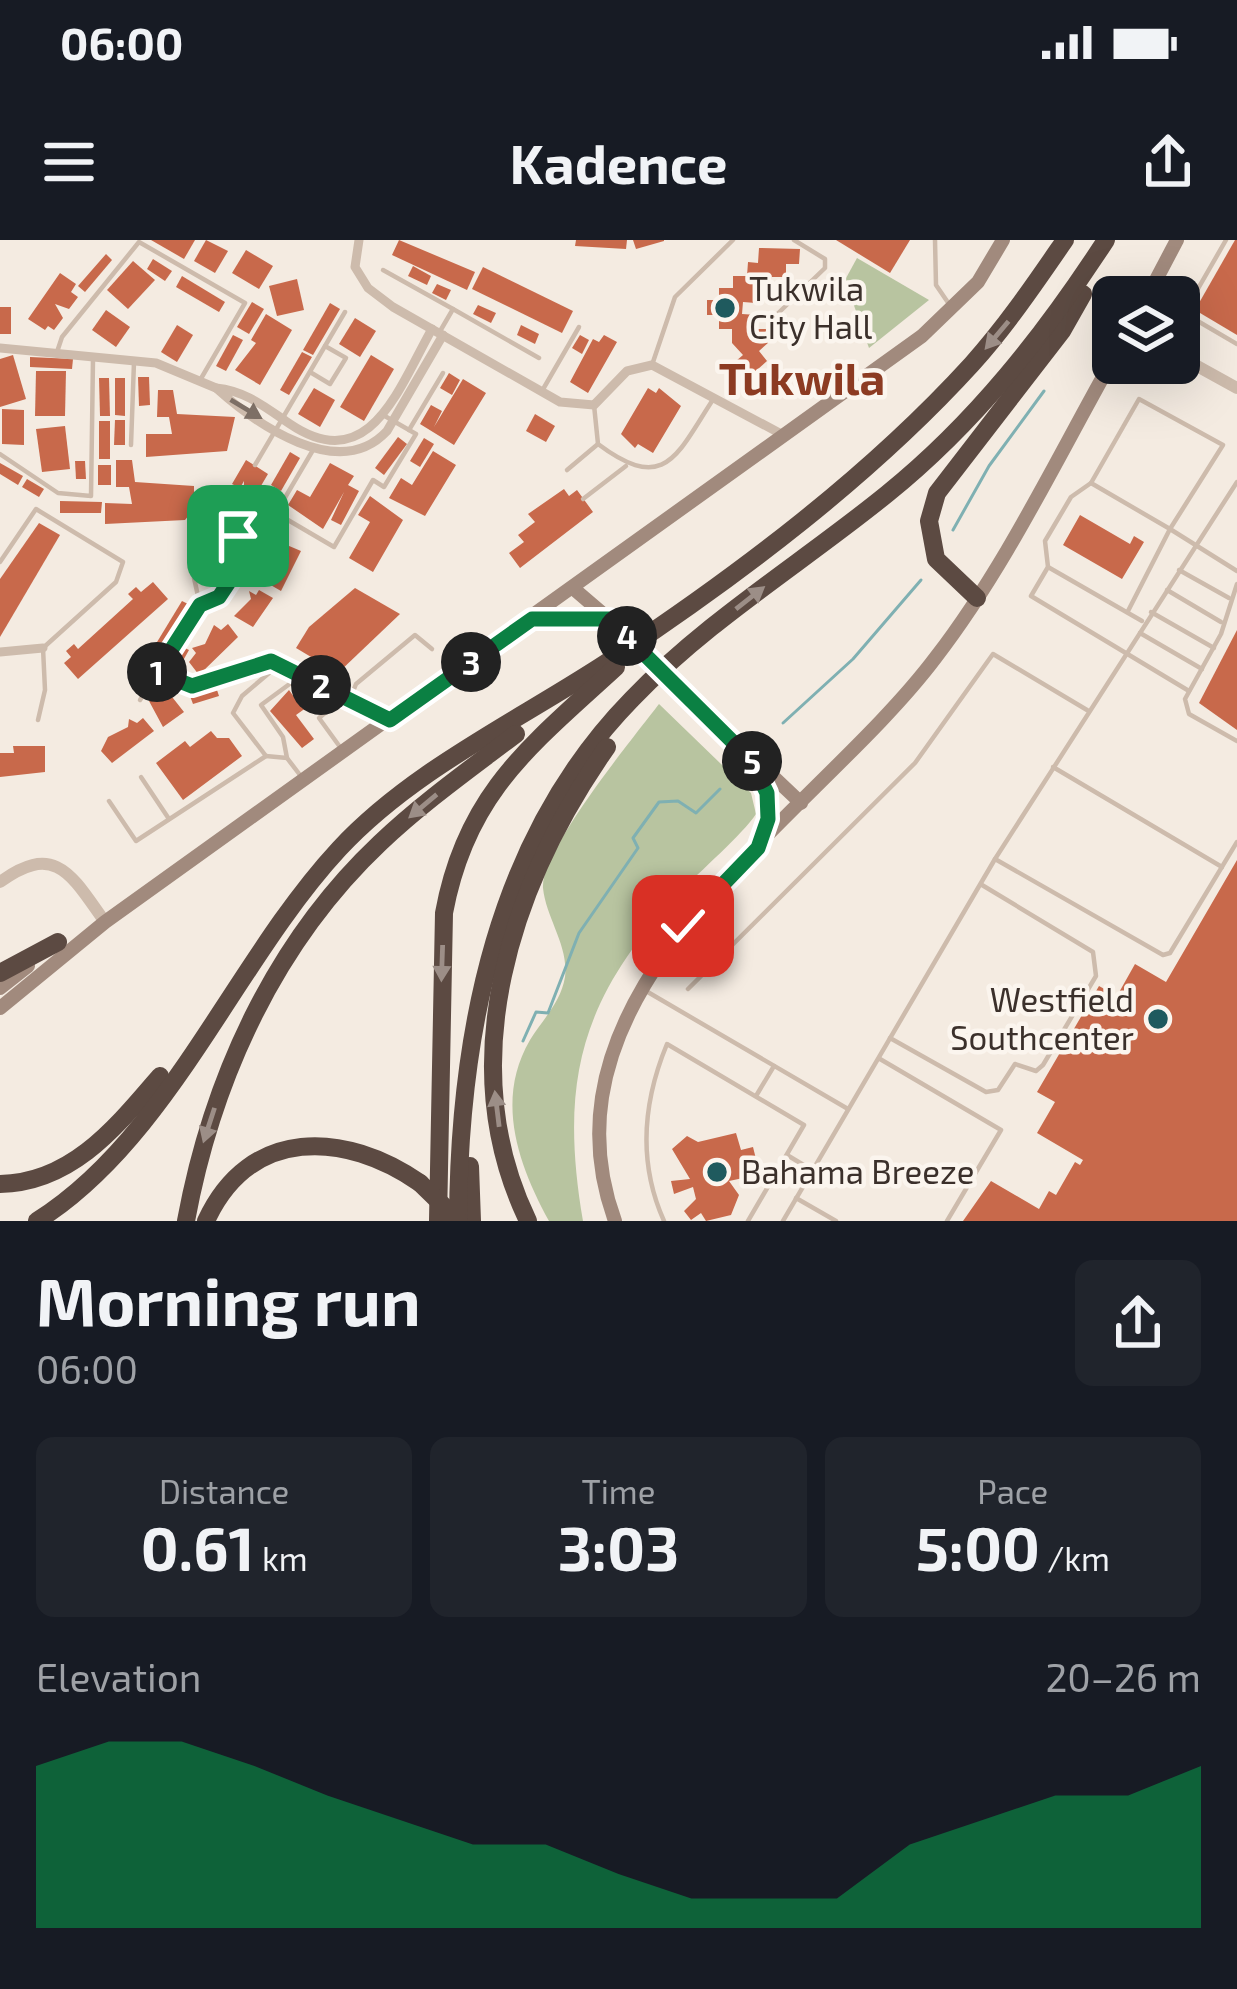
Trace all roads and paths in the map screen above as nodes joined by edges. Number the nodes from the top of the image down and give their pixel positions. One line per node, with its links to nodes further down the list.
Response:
1 (359, 240): 17 (street)
2 (733, 240): 25 (lane)
3 (794, 240): 15 (lane)
4 (934, 240): 13 (lane)
5 (1003, 240): 13 (main road)
6 (1065, 240): 67 (highway, one-way to 67)
7 (1109, 240): 58 (highway); 78 (highway, one-way to 7)
8 (1178, 240): 11 (main road)
9 (1226, 240): 18 (lane)
10 (383, 270): 12 (lane)
11 (1158, 276)
12 (453, 308): 17 (lane); 22 (lane)
13 (953, 309): 38 (main road)
14 (345, 312): 19 (lane)
15 (769, 322)
16 (579, 327): 32 (lane)
17 (438, 333): 32 (street); 35 (street)
18 (1237, 344)
19 (325, 346): 27 (lane); 27 (lane)
20 (0, 348): 21 (street)
21 (56, 355): 23 (street); 29 (lane)
22 (539, 358)
23 (93, 359): 24 (street); 42 (lane)
24 (134, 362): 29 (street); 40 (lane)
25 (652, 365): 33 (street); 34 (street)
26 (1200, 368): 31 (street)
27 (310, 372): 36 (lane)
28 (443, 373): 37 (lane)
29 (199, 382): 36 (street)
30 (1098, 384): 58 (main road)
31 (1237, 388)
32 (542, 391): 34 (street)
33 (715, 396): 38 (street); 44 (lane)
34 (594, 405): 39 (lane)
35 (388, 417): 37 (lane); 41 (street)
36 (280, 423): 41 (street); 43 (lane)
37 (409, 430): 41 (lane)
38 (784, 436): 56 (main road)
39 (598, 444): 44 (lane); 45 (lane)
40 (131, 445)
41 (317, 445)
42 (0, 454)
43 (255, 465)
44 (627, 466): 48 (lane)
45 (567, 470)
46 (1237, 482): 50 (lane)
47 (1091, 483): 49 (lane); 49 (lane); 52 (lane)
48 (583, 499)
49 (1170, 529): 50 (lane); 61 (lane)
50 (1196, 544): 53 (lane); 54 (lane)
51 (0, 562): 70 (lane)
52 (1048, 567): 61 (lane); 73 (lane)
53 (1179, 570): 57 (lane); 59 (lane)
54 (1237, 571)
55 (1237, 584): 59 (lane)
56 (574, 589): 63 (main road); 64 (main road)
57 (1166, 590): 62 (lane); 66 (lane)
58 (977, 598): 95 (main road)
59 (1229, 598): 66 (lane)
60 (200, 605): 60 (lane); 77 (lane)
61 (1128, 611): 65 (lane)
62 (1151, 612): 65 (lane); 69 (lane)
63 (532, 619): 64 (main road); 85 (main road)
64 (609, 619): 90 (main road, bridge)
65 (1144, 622): 68 (lane)
66 (1221, 622): 69 (lane)
67 (664, 623): 74 (highway); 126 (highway, one-way to 126)
68 (1138, 632): 73 (lane); 76 (lane)
69 (1214, 647): 76 (lane)
70 (43, 648): 72 (street); 84 (lane)
71 (432, 649): 80 (lane)
72 (0, 652)
73 (1124, 654): 79 (lane); 83 (lane)
74 (615, 657): 109 (highway); 124 (highway, one-way to 124)
75 (279, 664): 77 (street); 80 (street); 88 (lane)
76 (1202, 669): 79 (lane)
77 (157, 672): 81 (lane)
78 (659, 672): 114 (highway); 129 (highway, one-way to 78)
79 (1189, 692): 86 (lane)
80 (350, 699): 82 (lane); 85 (street)
81 (140, 700)
82 (332, 707): 87 (lane); 89 (lane)
83 (1088, 710): 91 (lane); 108 (lane)
84 (38, 720)
85 (390, 720): 87 (main road)
86 (1237, 741)
87 (343, 751): 93 (main road)
88 (266, 756): 89 (lane); 96 (lane)
89 (287, 758): 93 (lane)
90 (751, 760): 95 (main road); 98 (main road)
91 (1053, 767): 99 (lane); 100 (lane)
92 (141, 777): 96 (lane)
93 (303, 780): 103 (main road)
94 (110, 801): 96 (lane)
95 (801, 803): 98 (main road)
96 (169, 819)
97 (1237, 842): 100 (lane)
98 (758, 848): 107 (main road)
99 (995, 859): 100 (lane); 102 (lane)
100 (1222, 867)
101 (0, 882): 103 (street)
102 (981, 884): 111 (lane); 111 (lane)
103 (105, 922): 104 (main road); 110 (main road)
104 (58, 942): 105 (highway); 106 (main road)
105 (0, 973)
106 (0, 988)
107 (642, 988): 113 (lane); 122 (main road)
108 (688, 989)
109 (225, 999): 119 (highway); 123 (highway)
110 (0, 1007)
111 (890, 1037): 112 (lane)
112 (878, 1058): 116 (lane); 135 (lane)
113 (774, 1066): 115 (lane); 116 (lane)
114 (466, 1094): 127 (highway); 128 (highway)
115 (756, 1096): 117 (lane); 130 (lane)
116 (848, 1109): 118 (lane)
117 (787, 1155): 118 (lane); 131 (lane)
118 (812, 1170): 120 (lane)
119 (0, 1184)
120 (796, 1198): 121 (lane); 132 (lane)
121 (821, 1212): 133 (lane); 134 (lane)
122 (612, 1215)
123 (37, 1221)
124 (186, 1221)
125 (206, 1221): 127 (highway, bridge)
126 (438, 1221)
127 (459, 1221)
128 (472, 1221)
129 (528, 1221)
130 (664, 1221)
131 (748, 1221)
132 (782, 1221)
133 (816, 1221)
134 (836, 1221)
135 (947, 1221)

